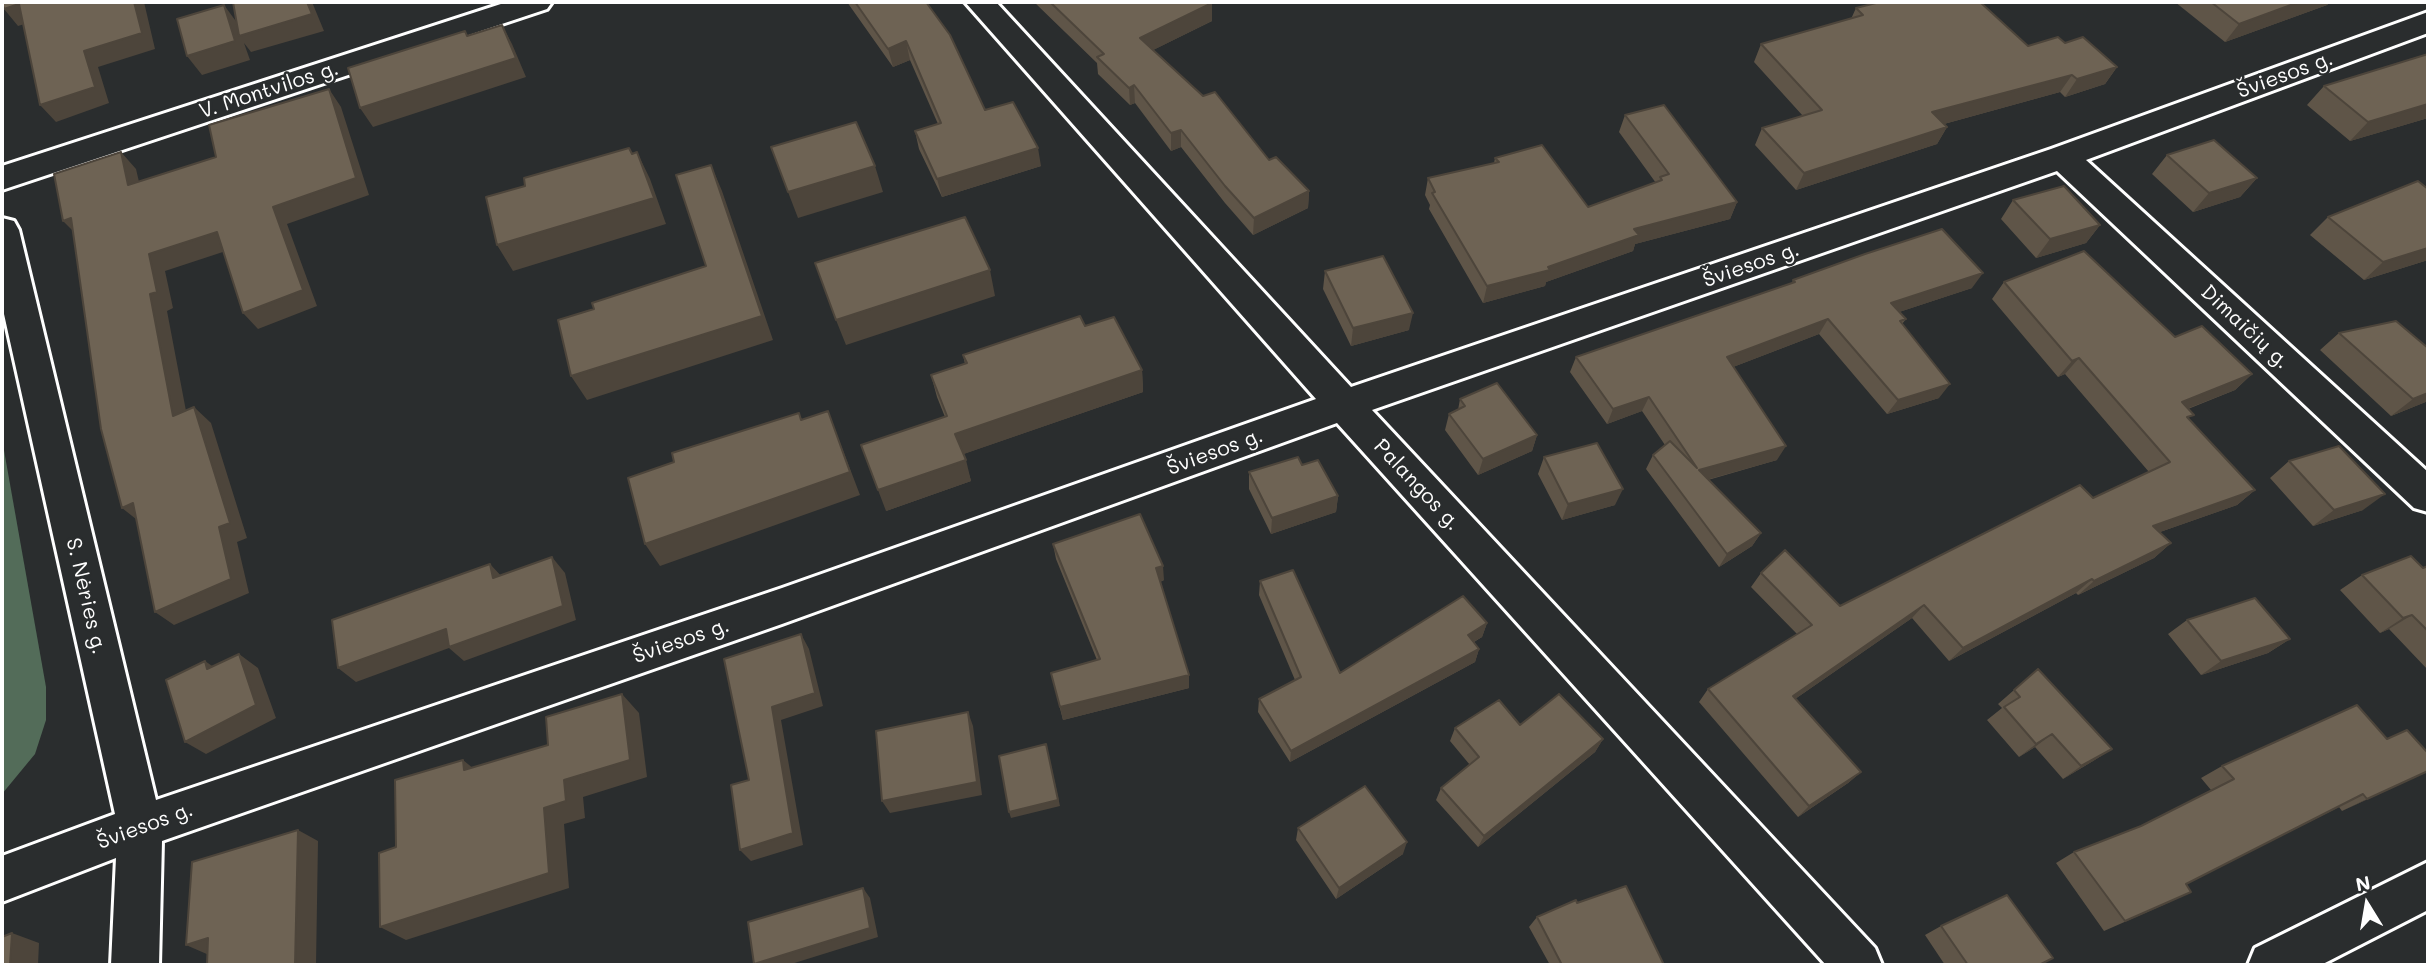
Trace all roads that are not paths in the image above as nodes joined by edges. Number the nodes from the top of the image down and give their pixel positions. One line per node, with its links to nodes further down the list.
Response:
1 (537, 2): 5 (street, V. Montvilos g.)
2 (980, 2): 7 (street, Palangos g.)
3 (2428, 22): 4 (street, Šviesos g.)
4 (2062, 157): 7 (street, Šviesos g.); 8 (street, Dimaičių g.)
5 (2, 178)
6 (2, 230): 9 (street, S. Nėries g.)
7 (1344, 405): 9 (street, Šviesos g.); 13 (street, Palangos g.)
8 (2428, 496)
9 (139, 827): 10 (street, Šviesos g.); 12 (street, S. Nėries g.)
10 (2, 879)
11 (2428, 885): 14 (street)
12 (135, 965)
13 (1858, 965)
14 (2272, 965)

